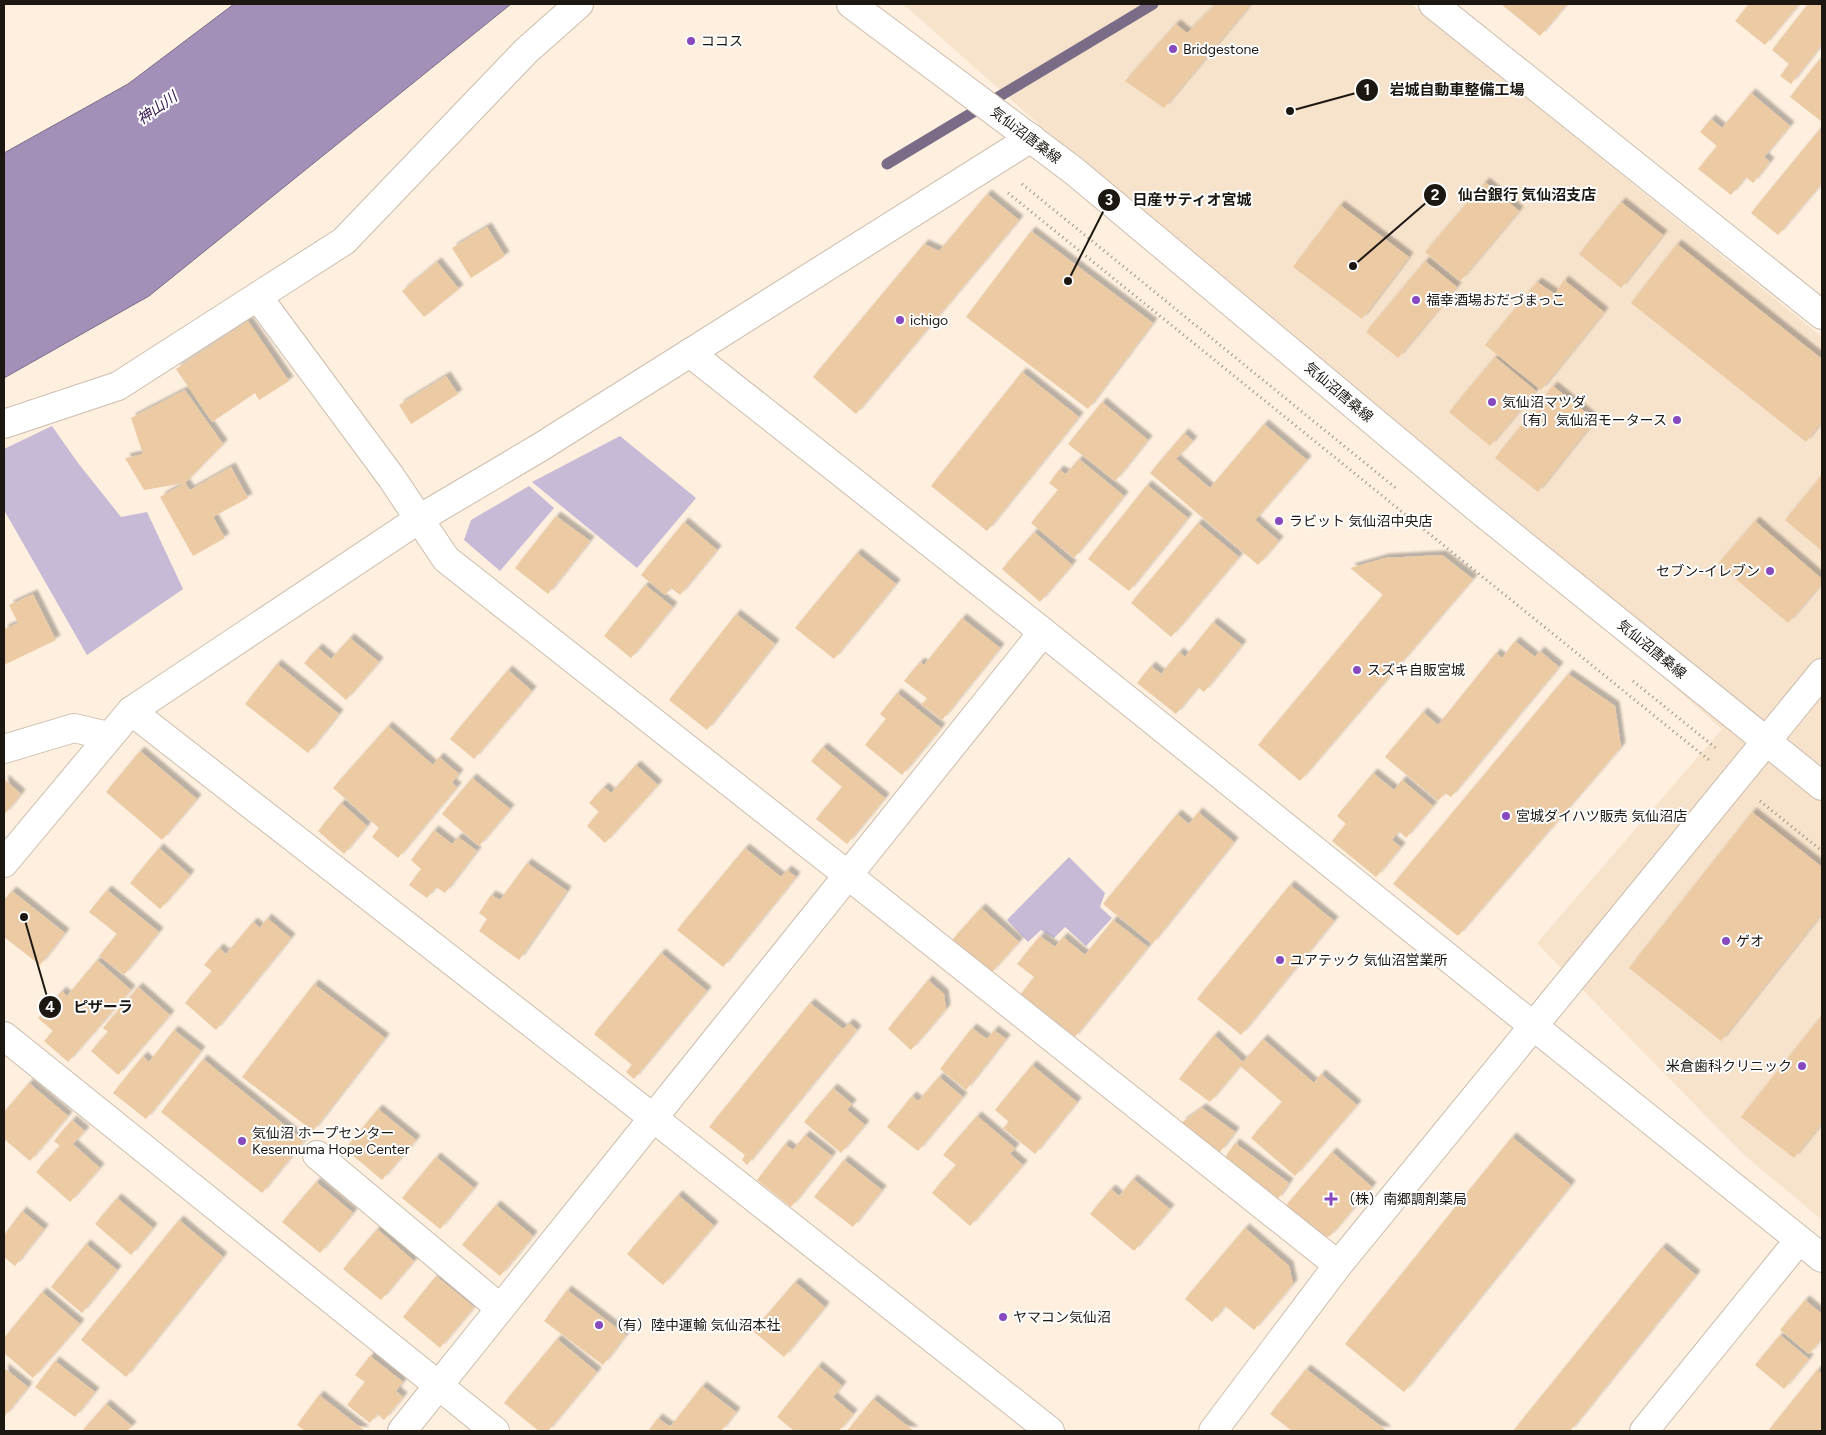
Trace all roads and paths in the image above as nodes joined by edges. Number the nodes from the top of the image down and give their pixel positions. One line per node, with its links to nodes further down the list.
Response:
1 (579, 4): 6 (street)
2 (852, 4): 4 (street, 気仙沼唐桑線)
3 (1433, 4): 7 (street)
4 (1031, 138): 5 (street); 17 (street, 気仙沼唐桑線)
5 (987, 166): 8 (street); 10 (path); 19 (path)
6 (258, 297): 9 (street); 11 (street)
7 (1822, 315)
8 (690, 353): 11 (street); 12 (street)
9 (4, 424)
10 (1403, 494)
11 (419, 519): 15 (street); 23 (street)
12 (1043, 632): 23 (street); 24 (street)
13 (1822, 673): 17 (street)
14 (1627, 676): 19 (path)
15 (130, 711): 16 (street); 26 (street)
16 (108, 736): 18 (street); 22 (street)
17 (1766, 741): 19 (street); 20 (street, 気仙沼唐桑線)
18 (4, 749)
19 (1739, 775): 21 (path); 24 (street)
20 (1822, 786)
21 (1822, 851)
22 (4, 863)
23 (849, 876): 26 (street); 30 (street)
24 (1535, 1026): 28 (street); 30 (street)
25 (4, 1036): 32 (street)
26 (652, 1117): 31 (street); 35 (street)
27 (318, 1155): 31 (street)
28 (1799, 1240): 29 (street); 37 (street)
29 (1822, 1258)
30 (1338, 1265): 36 (street)
31 (500, 1308): 32 (street)
32 (437, 1386): 33 (street); 34 (street)
33 (402, 1431)
34 (495, 1431)
35 (1050, 1431)
36 (1213, 1431)
37 (1644, 1431)

